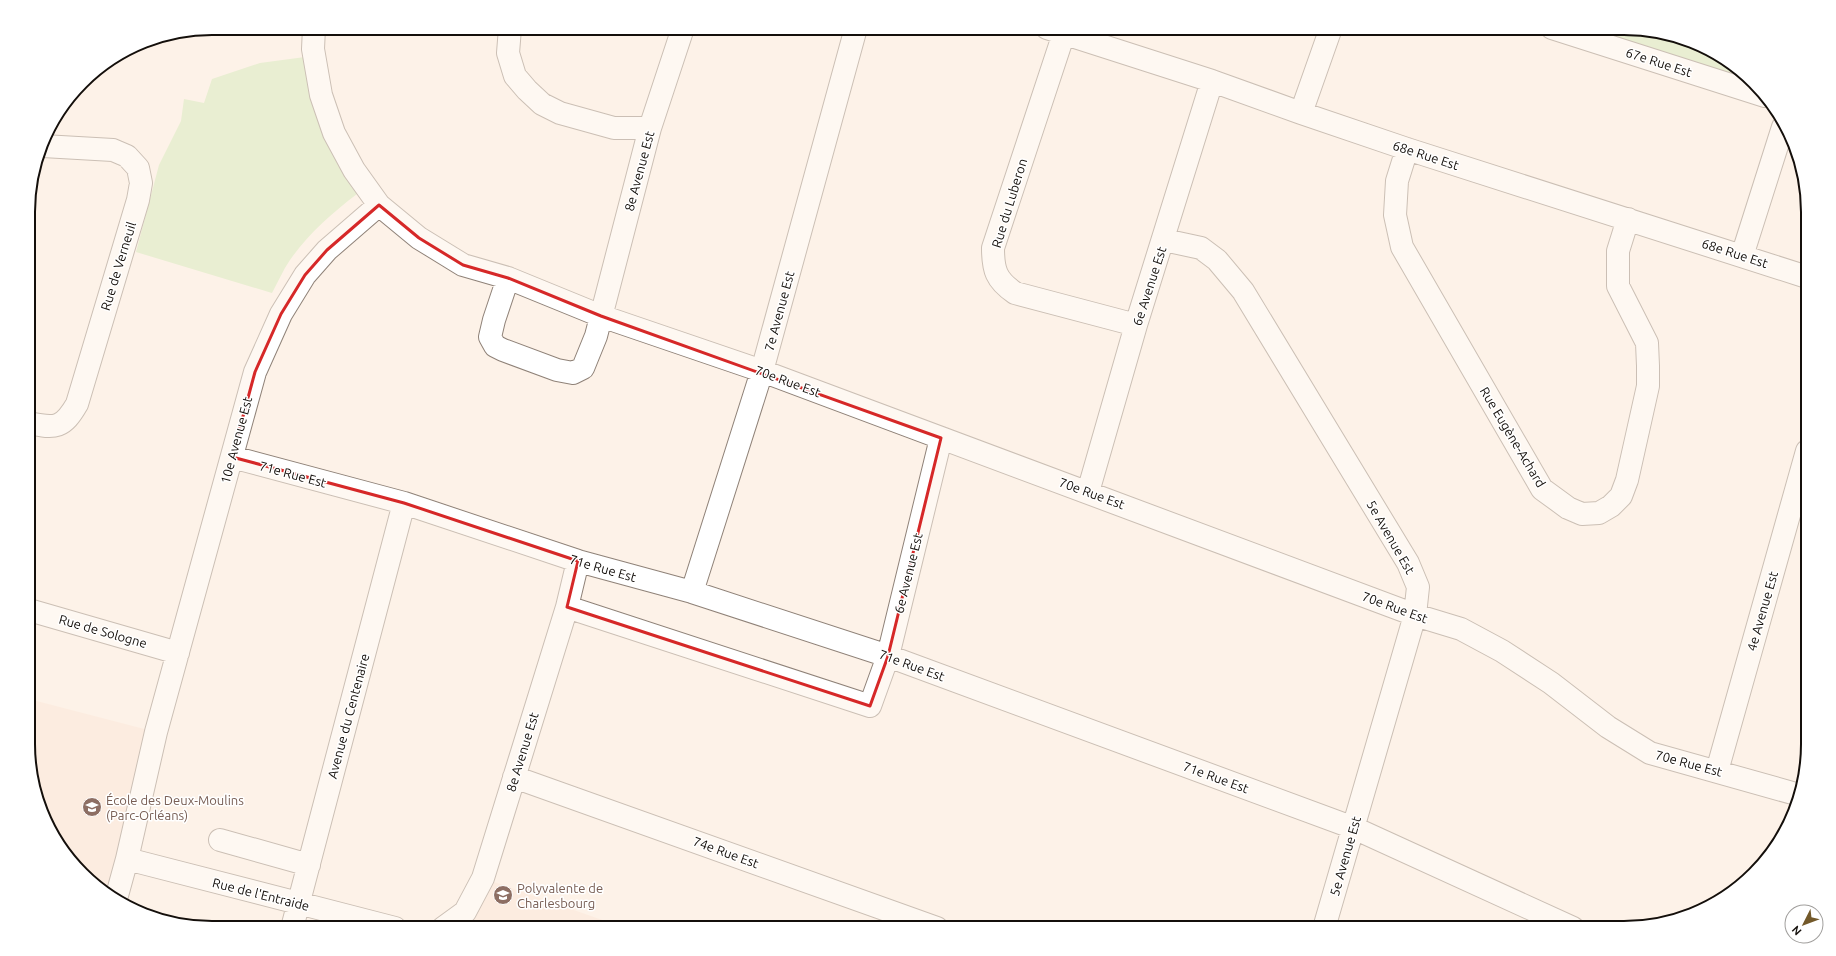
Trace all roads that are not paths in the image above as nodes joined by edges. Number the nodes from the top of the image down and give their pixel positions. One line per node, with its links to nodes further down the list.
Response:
1 (314, 35): 16 (street)
2 (509, 35): 12 (street)
3 (681, 35): 12 (street, 8e Avenue Est)
4 (854, 35): 24 (street, 7e Avenue Est)
5 (1055, 35): 23 (street, Rue du Luberon)
6 (1068, 35): 9 (street, 68e Rue Est)
7 (1329, 35): 11 (street)
8 (1574, 35): 10 (street, 67e Rue Est)
9 (1212, 81): 11 (street, 68e Rue Est); 18 (street, 6e Avenue Est)
10 (1755, 93)
11 (1302, 114): 15 (street, 68e Rue Est)
12 (650, 128): 22 (street, 8e Avenue Est)
13 (1782, 133): 19 (street)
14 (47, 146): 25 (street, Rue de Verneuil)
15 (1407, 149): 17 (street, 68e Rue Est); 17 (street, Rue Eugène-Achard)
16 (379, 205): 21 (street, 70e Rue Est); 27 (street, 10e Avenue Est)
17 (1628, 219): 19 (street, 68e Rue Est)
18 (1164, 240): 23 (street, 6e Avenue Est); 35 (street, 5e Avenue Est)
19 (1742, 256): 20 (street, 68e Rue Est)
20 (1801, 275)
21 (508, 278): 22 (street, 70e Rue Est); 22 (street, 8e Avenue Est)
22 (601, 316): 24 (street, 70e Rue Est)
23 (1136, 325): 29 (street, 6e Avenue Est)
24 (762, 371): 26 (street, 70e Rue Est); 32 (street, 7e Avenue Est)
25 (35, 424)
26 (941, 438): 29 (street, 70e Rue Est); 37 (street, 6e Avenue Est)
27 (232, 457): 30 (street, 71e Rue Est); 36 (street, 10e Avenue Est)
28 (1801, 472): 38 (street, 4e Avenue Est)
29 (1088, 492): 35 (street, 70e Rue Est)
30 (404, 503): 31 (street, 71e Rue Est); 44 (street, Avenue du Centenaire)
31 (578, 561): 32 (street, 71e Rue Est); 33 (street, 8e Avenue Est)
32 (692, 592): 37 (street, 71e Rue Est)
33 (567, 607): 37 (street, 6e Avenue Est); 39 (street, 8e Avenue Est)
34 (35, 612): 36 (street, Rue de Sologne)
35 (1415, 615): 38 (street, 70e Rue Est); 41 (street, 5e Avenue Est)
36 (178, 653): 43 (street, 10e Avenue Est)
37 (888, 656): 41 (street, 71e Rue Est)
38 (1717, 771): 40 (street, 70e Rue Est)
39 (514, 777): 49 (street, 8e Avenue Est); 50 (street, 74e Rue Est)
40 (1794, 793)
41 (1354, 828): 51 (street, 5e Avenue Est); 52 (street, 71e Rue Est)
42 (220, 840): 44 (street)
43 (127, 859): 45 (street, 10e Avenue Est); 46 (street, Rue de l'Entraide)
44 (309, 865): 46 (street, Avenue du Centenaire)
45 (118, 893)
46 (299, 903): 47 (street, Avenue du Centenaire); 48 (street, Rue de l'Entraide)
47 (294, 921)
48 (368, 921)
49 (452, 921)
50 (917, 921)
51 (1326, 921)
52 (1558, 921)

